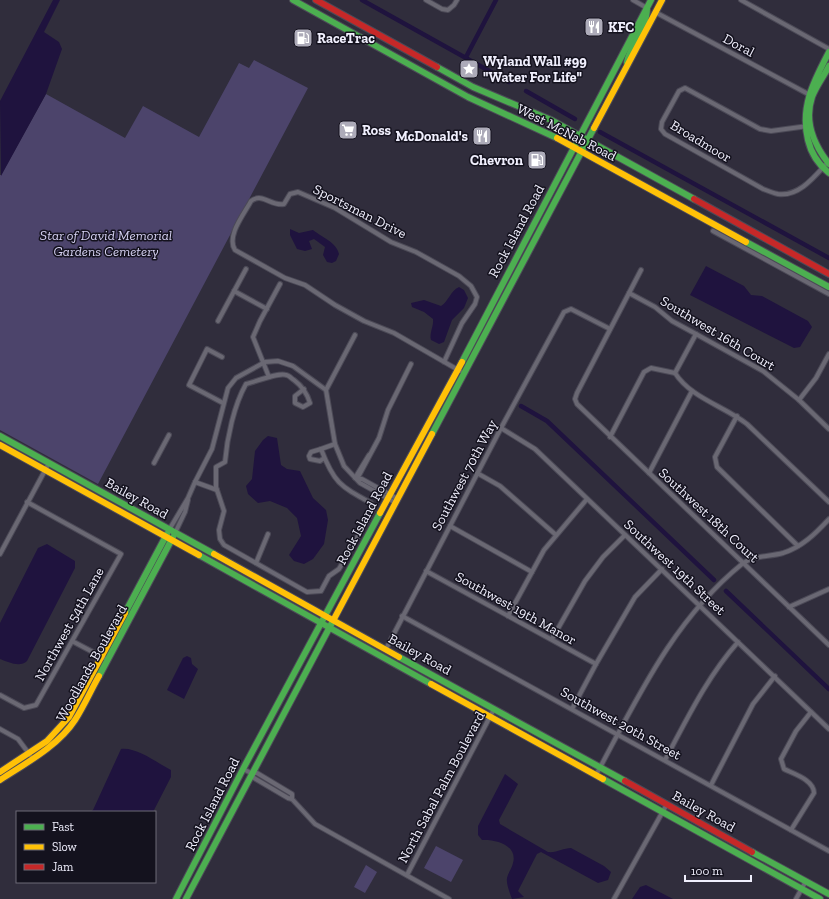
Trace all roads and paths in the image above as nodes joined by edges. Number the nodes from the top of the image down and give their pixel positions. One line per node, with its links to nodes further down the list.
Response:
1 (293, 0): 19 (main road, West McNab Road)
2 (316, 0): 17 (main road, West McNab Road)
3 (426, 0): 4 (street)
4 (457, 0)
5 (633, 0): 9 (street)
6 (652, 0): 9 (main road); 10 (main road)
7 (662, 0): 10 (main road)
8 (742, 0): 11 (street)
9 (647, 8): 13 (main road); 17 (main road, Rock Island Road)
10 (655, 12): 13 (main road); 15 (street, Doral)
11 (829, 49)
12 (829, 52): 15 (main road)
13 (627, 65): 18 (main road, Rock Island Road)
14 (829, 66): 15 (main road)
15 (810, 95): 16 (main road)
16 (807, 127): 21 (main road); 22 (main road); 22 (street, Broadmoor)
17 (579, 136): 18 (main road, West McNab Road); 19 (main road, Rock Island Road)
18 (587, 140): 20 (main road, Rock Island Road); 27 (main road, West McNab Road)
19 (573, 147): 20 (main road, West McNab Road); 43 (main road, Rock Island Road)
20 (581, 152): 29 (main road, West McNab Road); 45 (main road, Rock Island Road)
21 (828, 163): 22 (street, Broadmoor)
22 (822, 168): 23 (main road)
23 (829, 173)
24 (713, 231): 32 (street)
25 (246, 270): 30 (street)
26 (641, 270): 31 (street)
27 (829, 274)
28 (280, 284): 33 (street)
29 (829, 287)
30 (234, 292): 33 (street); 34 (street)
31 (629, 293): 35 (street); 36 (street, Southwest 16th Court)
32 (829, 294)
33 (267, 309): 40 (street)
34 (218, 321)
35 (610, 329): 53 (street, Southwest 70th Way); 57 (street, Southwest 18th Court)
36 (696, 334): 44 (street); 50 (street, Southwest 16th Court)
37 (355, 335): 48 (street)
38 (829, 354): 50 (street)
39 (222, 357): 51 (street)
40 (264, 362): 46 (street); 48 (street); 51 (street)
41 (444, 362): 41 (street, Sportsman Drive); 43 (street, Sportsman Drive)
42 (411, 364): 67 (street)
43 (458, 369): 45 (street, Sportsman Drive); 70 (main road, Rock Island Road)
44 (675, 373): 49 (street); 57 (street)
45 (465, 374): 72 (main road, Rock Island Road)
46 (269, 377): 47 (street); 69 (street)
47 (304, 389)
48 (326, 390): 58 (street)
49 (692, 391): 52 (street); 66 (street)
50 (799, 400): 54 (street, Southwest 16th Court)
51 (223, 403): 68 (street)
52 (737, 416): 74 (street); 82 (street)
53 (501, 428): 65 (street, Southwest 70th Way); 71 (street, Southwest 19th Street)
54 (829, 429)
55 (169, 435): 63 (street)
56 (0, 436): 62 (main road, Bailey Road)
57 (610, 437): 66 (street, Southwest 18th Court)
58 (335, 444): 60 (street); 67 (street)
59 (0, 445): 64 (main road, Bailey Road)
60 (321, 449): 61 (street); 61 (street)
61 (324, 458): 84 (street)
62 (49, 463): 64 (street); 77 (main road, Bailey Road)
63 (154, 463)
64 (45, 470): 73 (street); 81 (main road, Bailey Road)
65 (477, 473): 76 (street, Southwest 70th Way); 79 (street)
66 (649, 473): 85 (street, Southwest 18th Court)
67 (356, 478): 70 (street)
68 (194, 482): 69 (street); 77 (street)
69 (217, 490): 84 (street)
70 (389, 496): 72 (street); 92 (main road, Rock Island Road)
71 (587, 498): 79 (street); 80 (street, Southwest 19th Street)
72 (397, 501): 95 (main road, Rock Island Road)
73 (27, 502): 83 (street); 99 (street, Northwest 54th Lane)
74 (829, 502)
75 (829, 519): 82 (street)
76 (450, 526): 87 (street, Southwest 70th Way); 88 (street)
77 (172, 531): 81 (main road, Woodlands Boulevard); 92 (main road, Bailey Road)
78 (268, 534): 84 (street)
79 (556, 535): 88 (street)
80 (625, 535): 86 (street, Southwest 19th Street); 98 (street)
81 (168, 538): 96 (main road, Bailey Road); 103 (main road, Woodlands Boulevard)
82 (798, 546): 85 (street)
83 (0, 554)
84 (256, 563)
85 (743, 563): 90 (street); 91 (street, Southwest 18th Court)
86 (662, 569): 90 (street, Southwest 19th Street); 104 (street)
87 (426, 571): 93 (street, Southwest 70th Way); 94 (street, Southwest 19th Manor)
88 (532, 572): 94 (street)
89 (829, 589): 91 (street)
90 (699, 604): 100 (street, Southwest 19th Street); 113 (street)
91 (789, 607): 101 (street, Southwest 18th Court)
92 (326, 616): 95 (main road, Bailey Road); 96 (main road, Rock Island Road)
93 (402, 616): 102 (street, Southwest 70th Way); 108 (street, Southwest 20th Street)
94 (508, 616): 98 (street, Southwest 19th Manor)
95 (333, 620): 97 (main road, Rock Island Road); 102 (main road, Bailey Road)
96 (322, 623): 97 (main road, Bailey Road); 117 (main road, Rock Island Road)
97 (329, 627): 110 (main road, Bailey Road); 119 (main road, Rock Island Road)
98 (552, 639): 104 (street, Southwest 19th Manor)
99 (72, 641): 103 (street); 106 (street, Northwest 54th Lane)
100 (738, 642): 105 (street, Southwest 19th Street); 115 (street)
101 (829, 645)
102 (386, 649): 107 (main road, Bailey Road)
103 (105, 658): 114 (main road, Woodlands Boulevard)
104 (596, 664): 108 (street)
105 (775, 676): 109 (street, Southwest 19th Street); 122 (street)
106 (0, 696)
107 (494, 709): 110 (street, North Sabal Palm Boulevard); 116 (main road, Bailey Road)
108 (572, 709): 113 (street, Southwest 20th Street)
109 (810, 712): 112 (street, Southwest 19th Street); 125 (street)
110 (490, 716): 120 (main road, Bailey Road); 127 (street, North Sabal Palm Boulevard)
111 (0, 729): 114 (street)
112 (829, 729)
113 (618, 734): 115 (street, Southwest 20th Street); 116 (street)
114 (30, 756): 118 (main road, Woodlands Boulevard); 121 (main road, Woodlands Boulevard)
115 (666, 760): 122 (street, Southwest 20th Street)
116 (600, 767): 120 (street); 123 (main road, Bailey Road)
117 (243, 769): 119 (street); 131 (main road, Rock Island Road)
118 (0, 772)
119 (251, 773): 127 (street); 132 (main road, Rock Island Road)
120 (596, 775): 124 (main road, Bailey Road)
121 (0, 780)
122 (711, 785): 125 (street, Southwest 20th Street)
123 (667, 804): 124 (street); 128 (main road, Bailey Road)
124 (663, 812): 129 (main road, Bailey Road); 134 (street)
125 (791, 830): 126 (street, Southwest 20th Street)
126 (829, 850)
127 (407, 875): 133 (street)
128 (806, 881): 129 (street); 130 (main road, Bailey Road)
129 (802, 889): 135 (street); 136 (main road, Bailey Road)
130 (829, 894)
131 (176, 899)
132 (186, 899)
133 (449, 899)
134 (614, 899)
135 (796, 899)
136 (820, 899)

